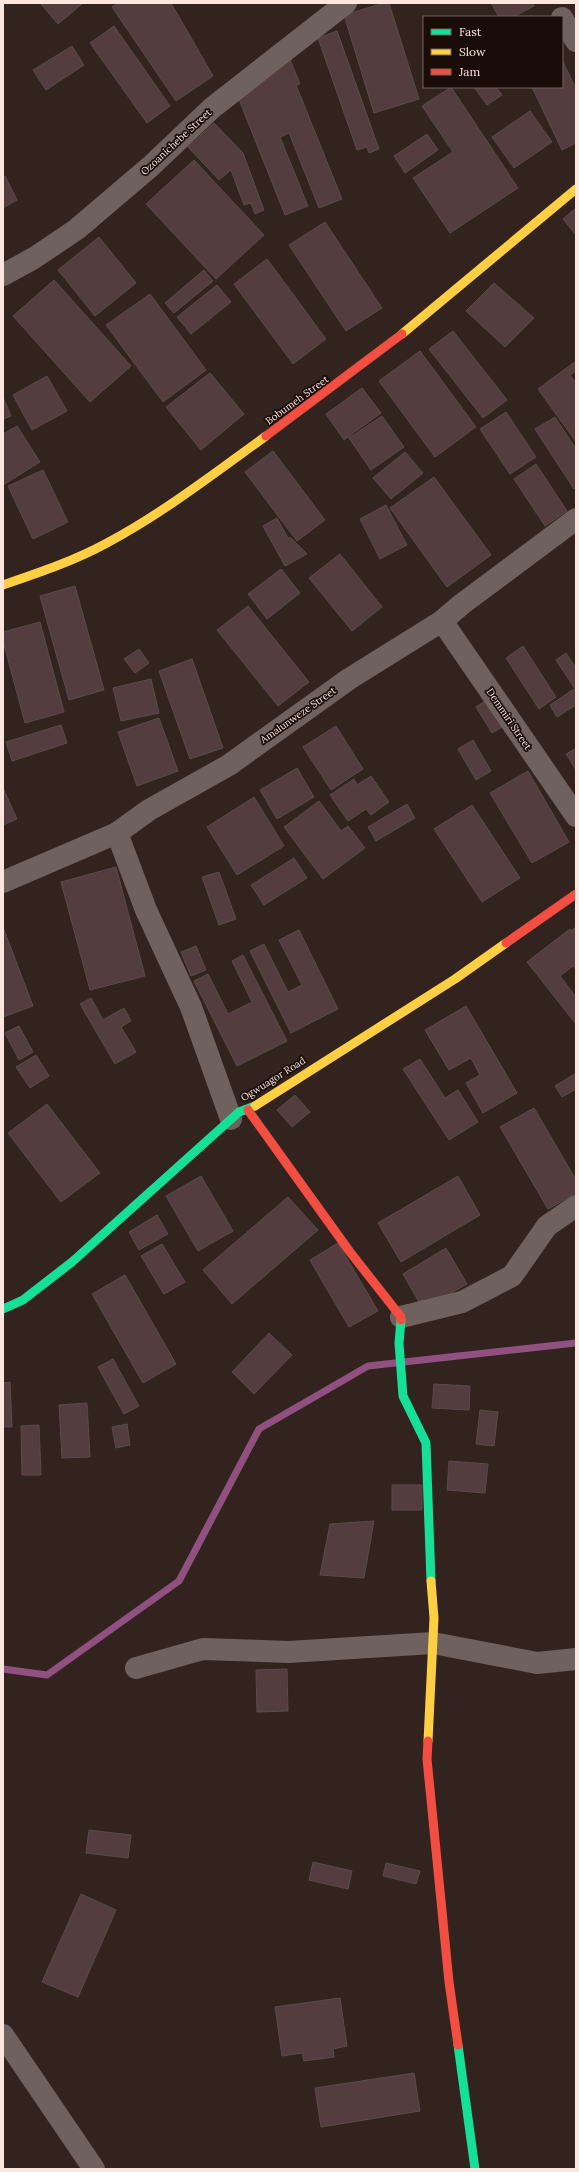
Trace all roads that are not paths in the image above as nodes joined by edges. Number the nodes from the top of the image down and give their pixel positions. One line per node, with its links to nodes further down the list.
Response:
1 (346, 3): 7 (street, Ozoanichebe Street)
2 (553, 3): 3 (street)
3 (561, 16)
4 (563, 19): 5 (street)
5 (576, 41)
6 (576, 189): 9 (street, Bobumeh Street)
7 (3, 275)
8 (576, 519): 10 (street, Amalunweze Street)
9 (3, 585)
10 (442, 621): 11 (street, Demmiri Street); 12 (street, Amalunweze Street)
11 (576, 816)
12 (117, 833): 13 (street, Amalunweze Street); 15 (street)
13 (3, 882)
14 (576, 894): 15 (street, Ogwuagor Road)
15 (240, 1114): 17 (street, Ogwuagor Road); 18 (street)
16 (576, 1206): 18 (street)
17 (3, 1309)
18 (401, 1317): 19 (street)
19 (433, 1643): 20 (street); 21 (street); 24 (street)
20 (576, 1659)
21 (136, 1668)
22 (3, 2035): 23 (street)
23 (94, 2169)
24 (475, 2169)

